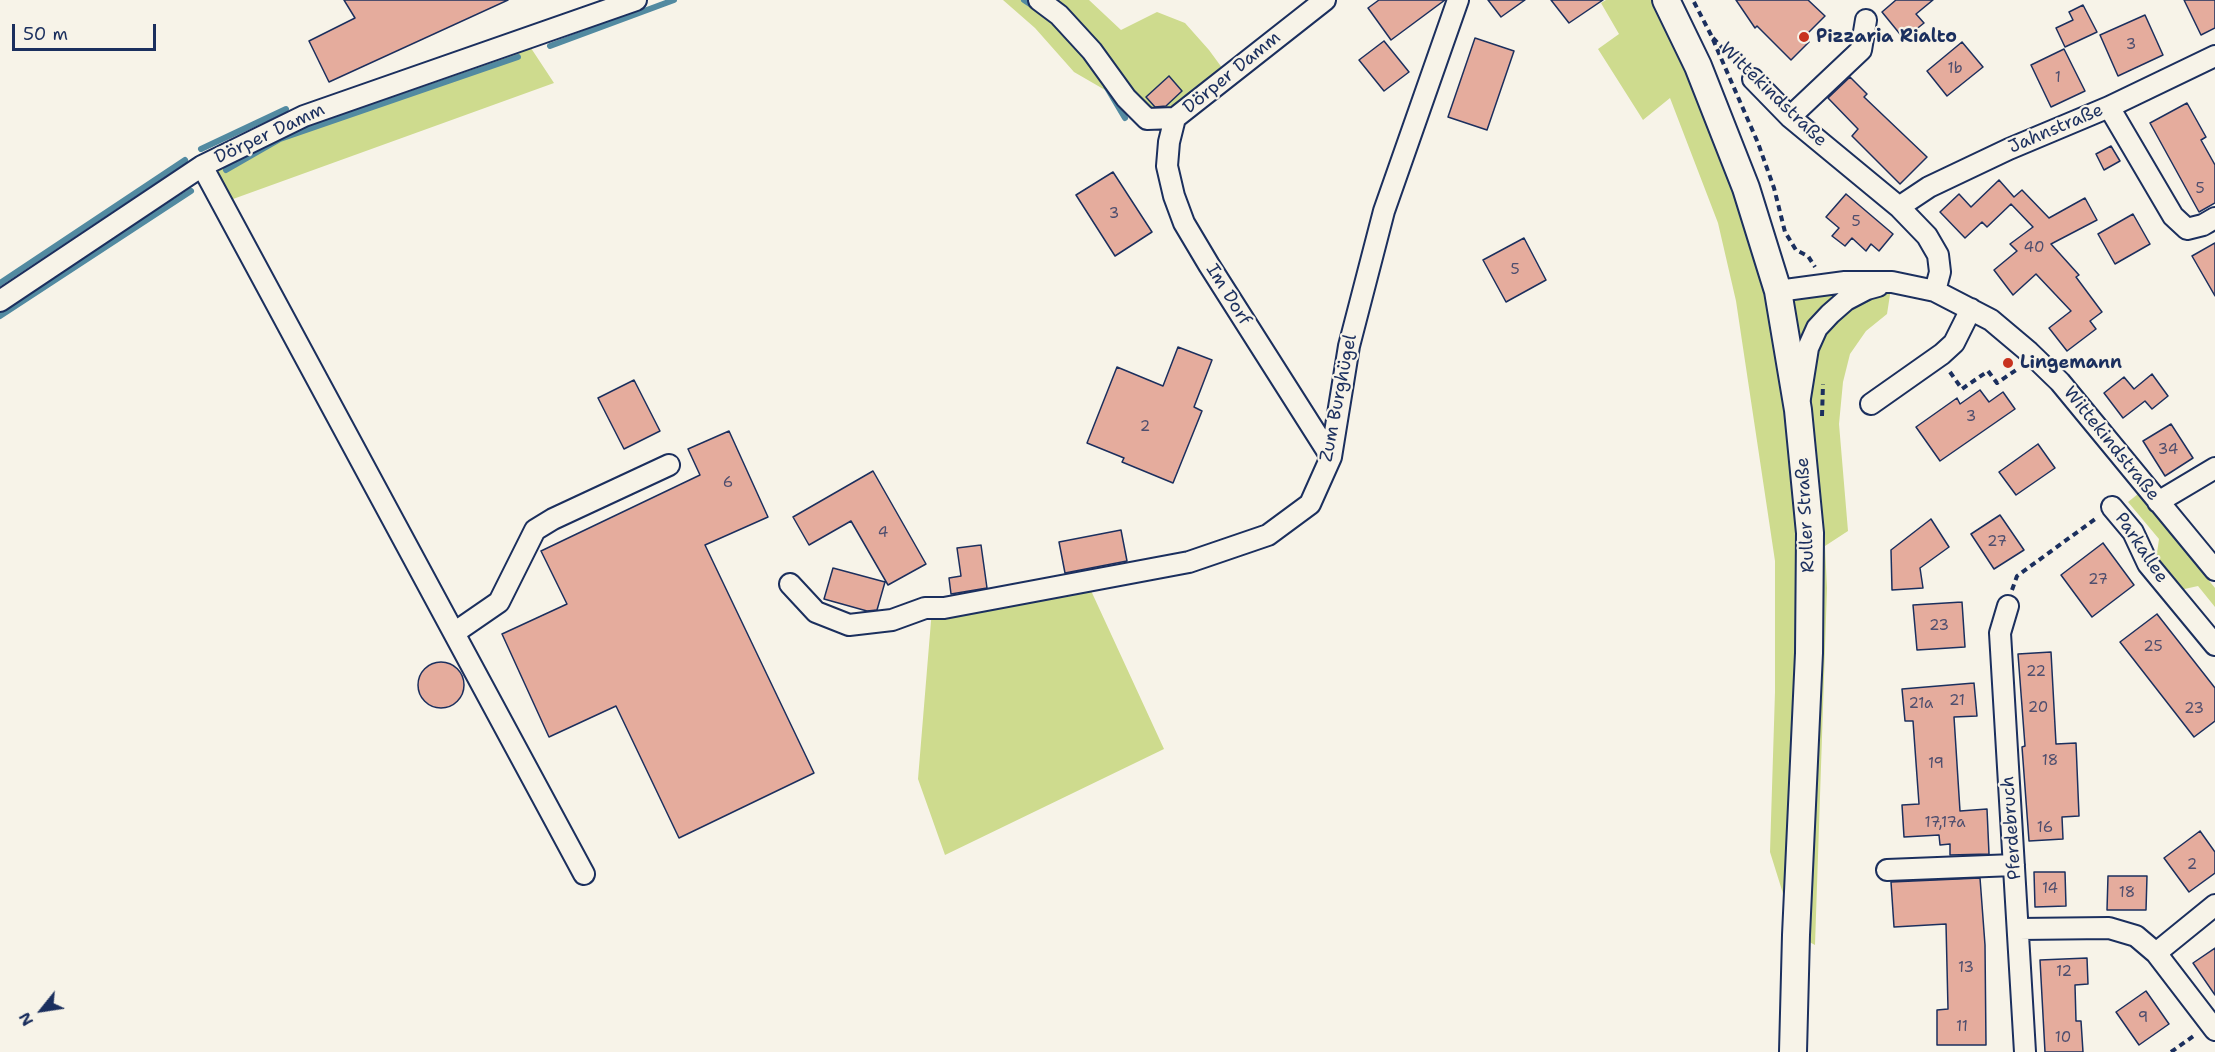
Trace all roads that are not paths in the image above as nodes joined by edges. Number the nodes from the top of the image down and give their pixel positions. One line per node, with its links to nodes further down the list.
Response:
1 (636, 0): 6 (street, Dörper Damm)
2 (1039, 0): 12 (street, Dörper Damm)
3 (1325, 0): 12 (street, Dörper Damm)
4 (1458, 0): 23 (street, Zum Burghügel)
5 (1666, 0): 17 (main road, Ruller Straße)
6 (605, 4): 13 (street, Dörper Damm)
7 (1866, 20): 11 (street)
8 (2215, 56): 10 (street, Jahnstraße)
9 (1753, 80): 11 (street, Wittekindstraße)
10 (2109, 108): 14 (street, Jahnstraße); 15 (street)
11 (1790, 117): 14 (street, Wittekindstraße)
12 (1174, 118): 23 (street, Im Dorf)
13 (202, 166): 19 (street, Dörper Damm); 31 (street)
14 (1899, 207): 18 (street, Wittekindstraße)
15 (2215, 218)
16 (1892, 282): 17 (street, Wittekindstraße); 18 (street, Wittekindstraße); 22 (street)
17 (1778, 291): 22 (main road, Ruller Straße)
18 (1935, 291): 20 (street, Wittekindstraße)
19 (0, 301)
20 (1971, 309): 21 (street); 26 (street, Wittekindstraße)
21 (1871, 404)
22 (1798, 410): 40 (main road, Ruller Straße)
23 (1330, 457): 29 (street, Zum Burghügel)
24 (669, 465): 31 (street)
25 (2215, 468): 26 (street)
26 (2158, 501): 28 (street, Wittekindstraße)
27 (2112, 507): 32 (street, Parkallee)
28 (2215, 570)
29 (790, 584)
30 (2008, 606): 33 (street, Pferdebruch)
31 (454, 633): 35 (street)
32 (2215, 645)
33 (2014, 865): 34 (street); 37 (street, Pferdebruch)
34 (1887, 870)
35 (584, 874)
36 (2215, 905): 38 (street)
37 (2019, 929): 38 (street); 41 (street, Pferdebruch)
38 (2157, 953): 39 (street)
39 (2213, 1027)
40 (1793, 1052)
41 (2025, 1052)

